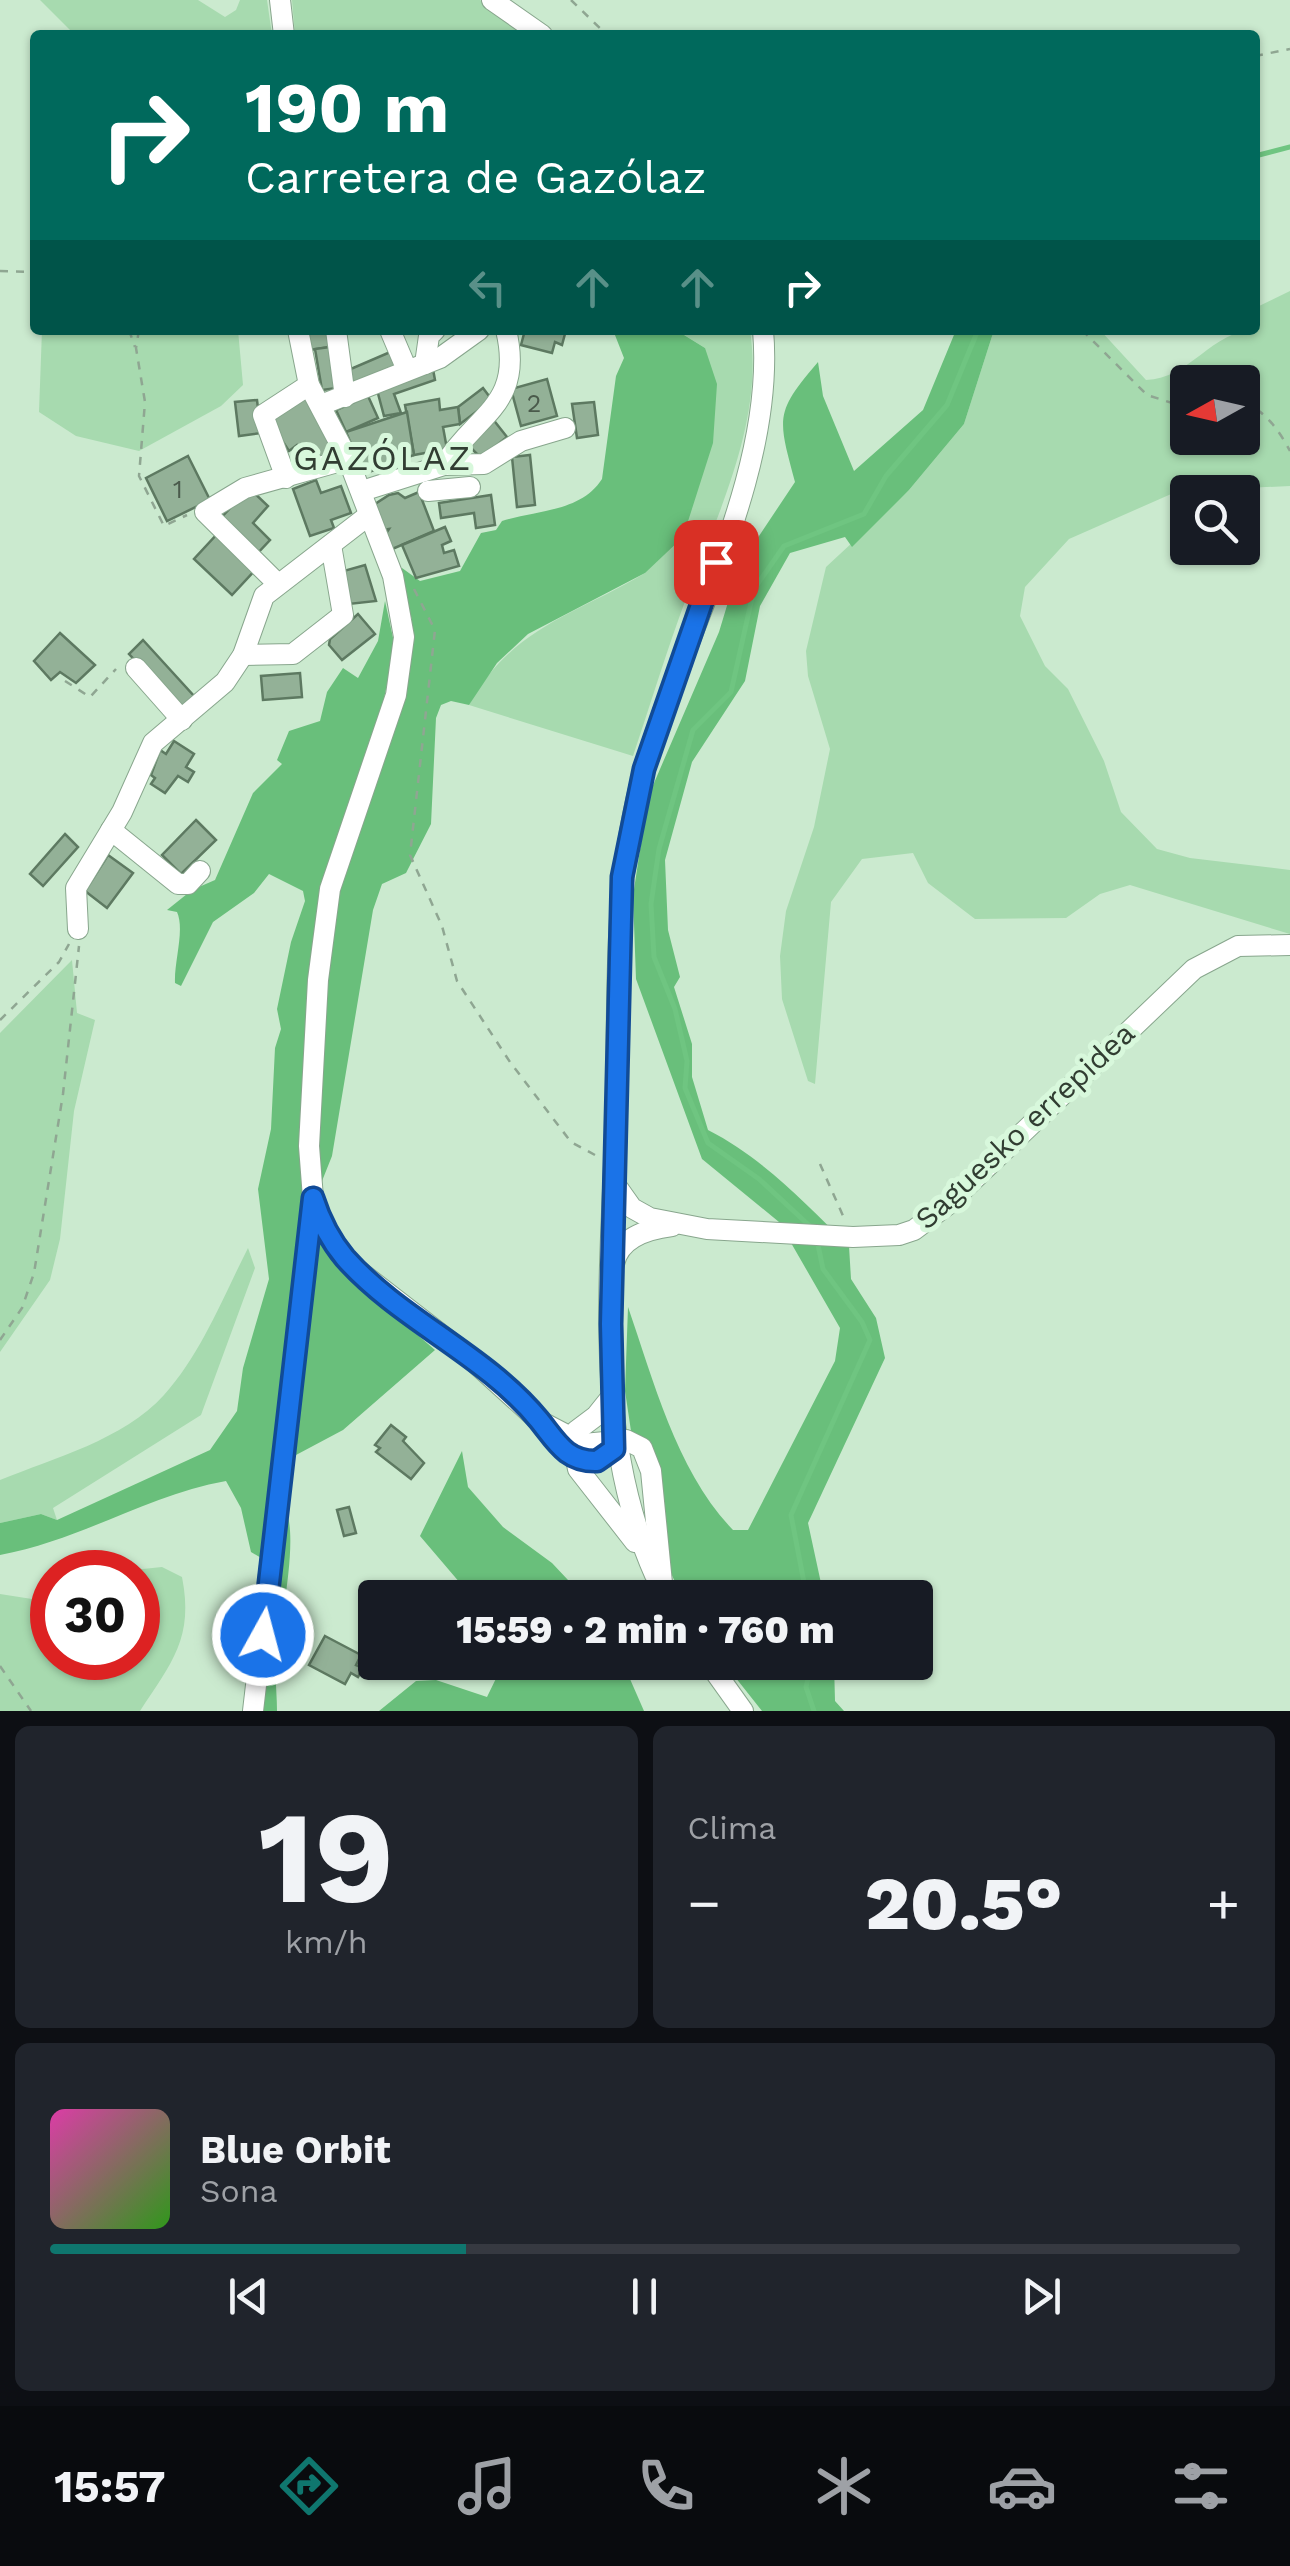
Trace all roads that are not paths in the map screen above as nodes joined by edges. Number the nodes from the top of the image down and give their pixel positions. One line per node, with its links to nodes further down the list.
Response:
1 (280, 0): 3 (street)
2 (492, 0): 4 (street)
3 (283, 30)
4 (535, 30)
5 (299, 335): 13 (street)
6 (337, 335): 14 (street)
7 (394, 335): 12 (street)
8 (430, 335): 12 (street)
9 (470, 335): 12 (street)
10 (506, 335): 18 (street)
11 (763, 335): 33 (street)
12 (416, 367): 14 (street)
13 (309, 385): 15 (street); 19 (street)
14 (345, 397): 15 (street)
15 (321, 405): 17 (street)
16 (565, 428): 18 (street)
17 (348, 458): 19 (street); 22 (street)
18 (444, 465): 20 (street)
19 (286, 478): 25 (street)
20 (426, 487): 21 (street); 22 (street)
21 (470, 487)
22 (362, 491): 23 (street)
23 (368, 515): 24 (street); 34 (street)
24 (331, 544): 25 (street); 26 (street)
25 (277, 583): 26 (street)
26 (243, 655): 28 (street)
27 (136, 668): 28 (street)
28 (182, 720): 29 (street)
29 (111, 830): 30 (street); 31 (street)
30 (200, 871)
31 (78, 929)
32 (1290, 945): 36 (street, Saguesko errepidea)
33 (614, 1174): 35 (street); 36 (street)
34 (313, 1198): 40 (street); 45 (street)
35 (614, 1222): 36 (street, Saguesko errepidea); 37 (street)
36 (664, 1222): 37 (street)
37 (612, 1274): 38 (street)
38 (612, 1396): 39 (street); 40 (street)
39 (616, 1440): 40 (street); 41 (street); 43 (street)
40 (575, 1450): 41 (street)
41 (647, 1557): 42 (street)
42 (657, 1580)
43 (662, 1580)
44 (721, 1680): 46 (street)
45 (254, 1711)
46 (743, 1711)

